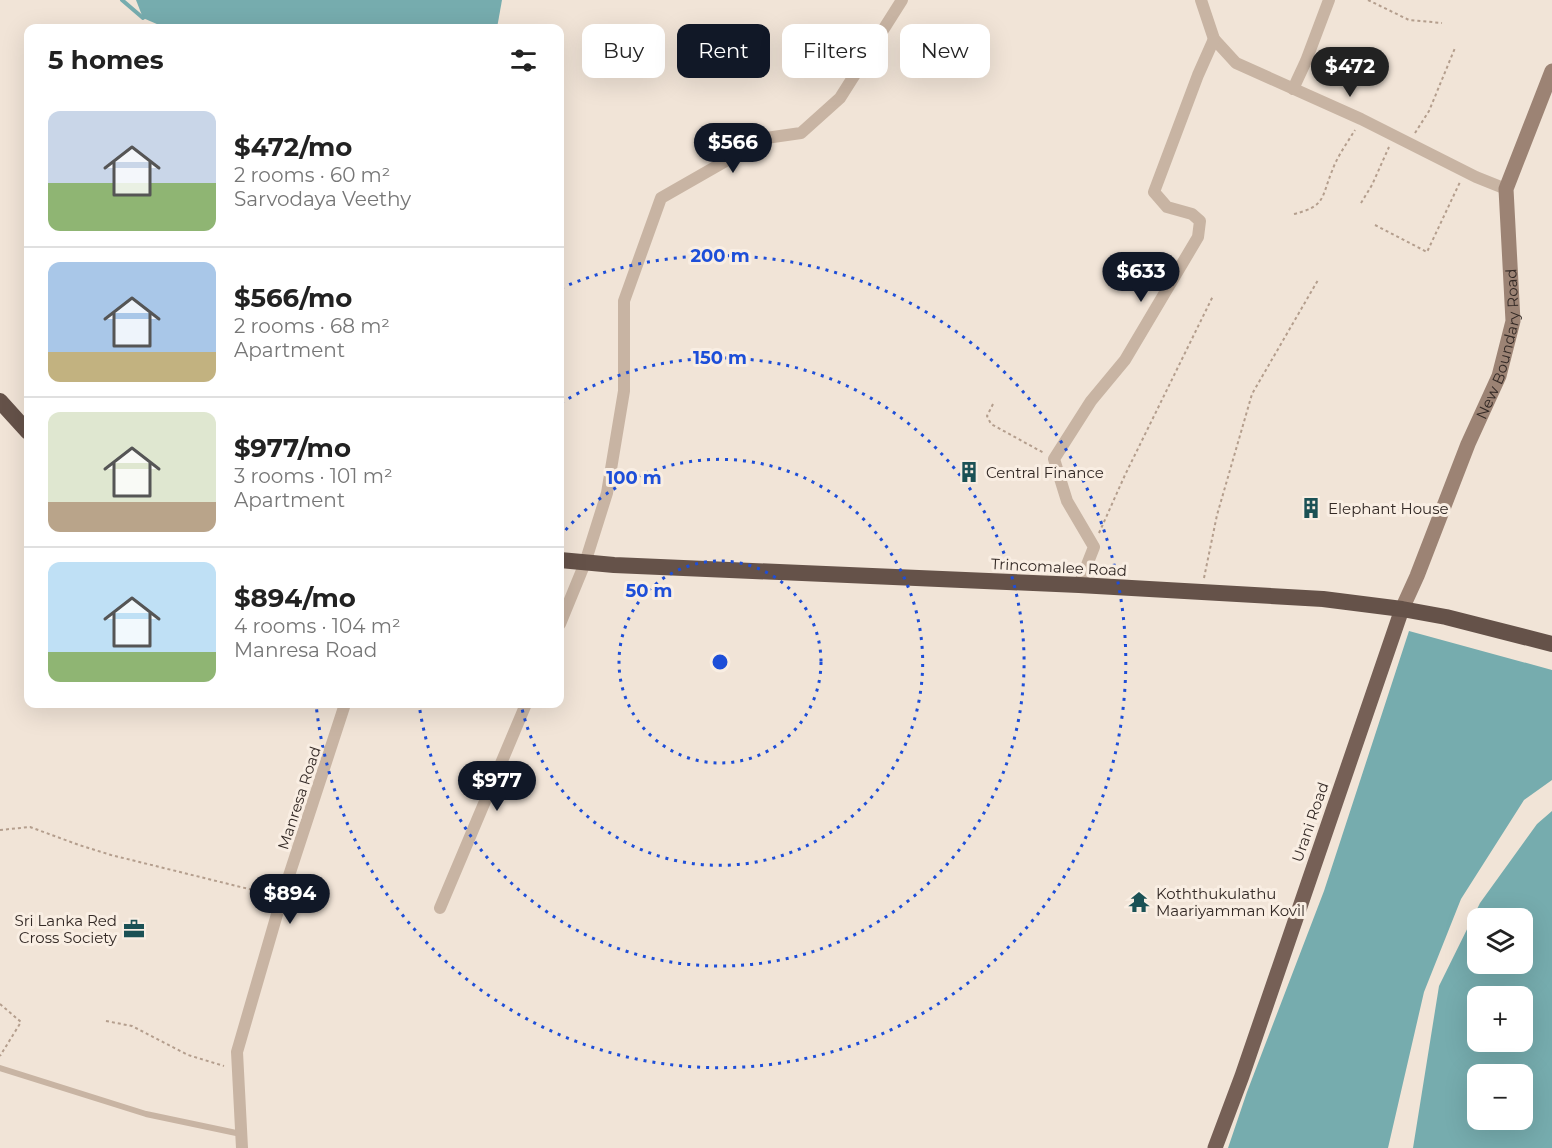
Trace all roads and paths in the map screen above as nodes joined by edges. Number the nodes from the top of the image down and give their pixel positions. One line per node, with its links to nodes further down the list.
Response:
1 (902, 0): 26 (street)
2 (1201, 0): 6 (street)
3 (1329, 0): 9 (street)
4 (1368, 0): 5 (path)
5 (1442, 23)
6 (1214, 39): 9 (street); 23 (street)
7 (1455, 48): 12 (path)
8 (1552, 71): 14 (main road, New Boundary Road)
9 (1293, 88): 10 (street)
10 (1361, 119): 11 (street); 16 (path)
11 (1394, 136): 12 (street); 15 (path)
12 (1408, 143): 13 (street)
13 (1465, 171): 14 (street); 17 (path)
14 (1506, 189): 29 (main road, New Boundary Road)
15 (1361, 203)
16 (1294, 214)
17 (1375, 225)
18 (1318, 279): 28 (path)
19 (1213, 296): 24 (path)
20 (0, 401): 22 (highway)
21 (993, 404): 23 (path)
22 (24, 428)
23 (1054, 459): 24 (street)
24 (1094, 547): 27 (street)
25 (564, 560): 26 (highway, Trincomalee Road)
26 (585, 563): 27 (highway, Trincomalee Road); 30 (street)
27 (1079, 585): 28 (highway, Trincomalee Road)
28 (1201, 593): 29 (highway, Trincomalee Road)
29 (1402, 609): 31 (highway, Trincomalee Road); 44 (main road, Urani Road)
30 (564, 614)
31 (1552, 644)
32 (344, 708): 35 (street, Manresa Road)
33 (524, 708): 36 (street)
34 (0, 830): 35 (path)
35 (282, 897): 41 (street, Manresa Road)
36 (440, 908)
37 (0, 1004): 39 (path)
38 (106, 1021): 41 (path)
39 (0, 1056)
40 (0, 1068): 42 (lane)
41 (238, 1070): 42 (street, Manresa Road)
42 (242, 1134): 43 (street, Manresa Road)
43 (242, 1148)
44 (1215, 1148)

